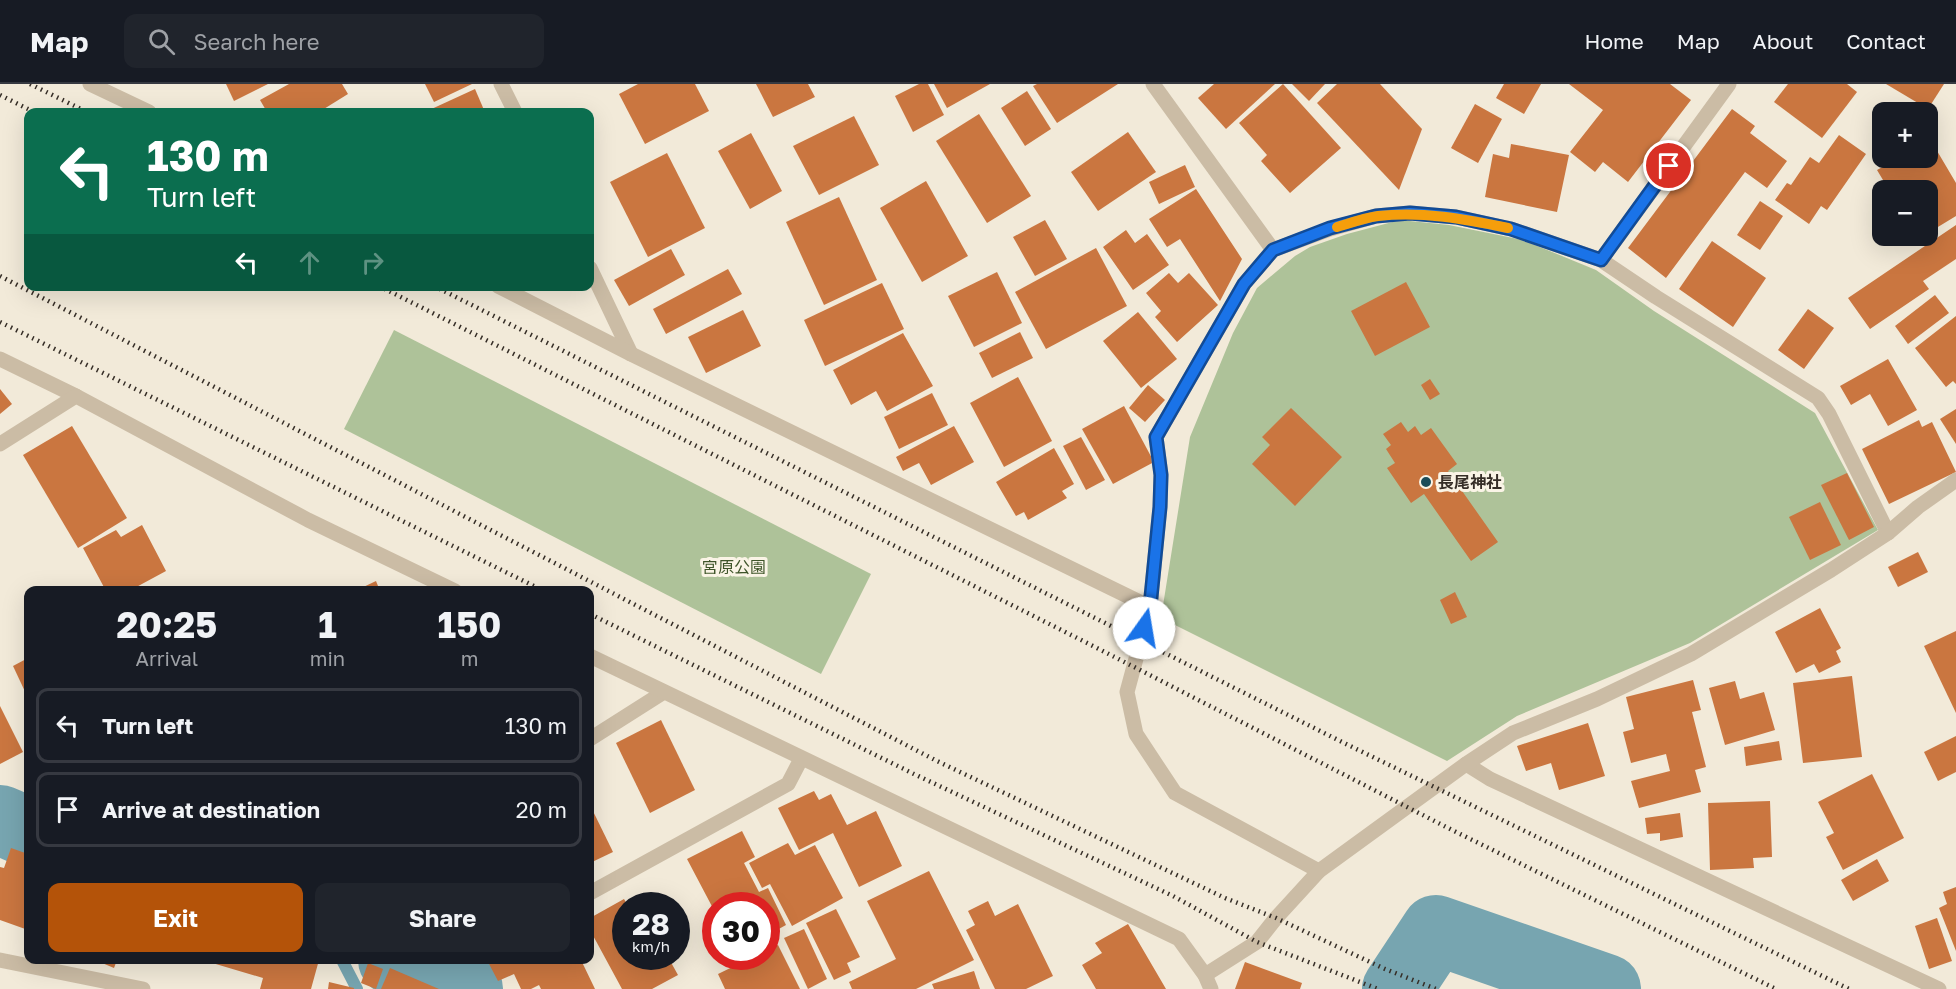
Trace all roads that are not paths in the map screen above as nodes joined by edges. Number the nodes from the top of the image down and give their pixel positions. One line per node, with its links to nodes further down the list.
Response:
1 (90, 84): 5 (street)
2 (501, 84): 6 (street)
3 (1153, 84): 7 (street)
4 (1729, 84): 8 (street)
5 (140, 108)
6 (513, 108)
7 (1273, 250): 8 (street); 18 (street)
8 (1601, 260): 16 (street)
9 (594, 276): 11 (street)
10 (508, 291): 11 (street)
11 (631, 354): 18 (street)
12 (0, 360): 13 (street)
13 (76, 396): 14 (street); 17 (street)
14 (0, 444)
15 (1956, 480): 16 (street)
16 (1888, 534): 23 (street)
17 (445, 586)
18 (1150, 607): 24 (street)
19 (594, 658): 20 (street)
20 (664, 692): 21 (street); 22 (street)
21 (594, 736)
22 (801, 759): 25 (street); 27 (street)
23 (1466, 764): 24 (street); 30 (street)
24 (1319, 871): 27 (street)
25 (594, 891)
26 (0, 960): 28 (street)
27 (1208, 982)
28 (101, 985): 29 (street)
29 (142, 989)
30 (1940, 989)

